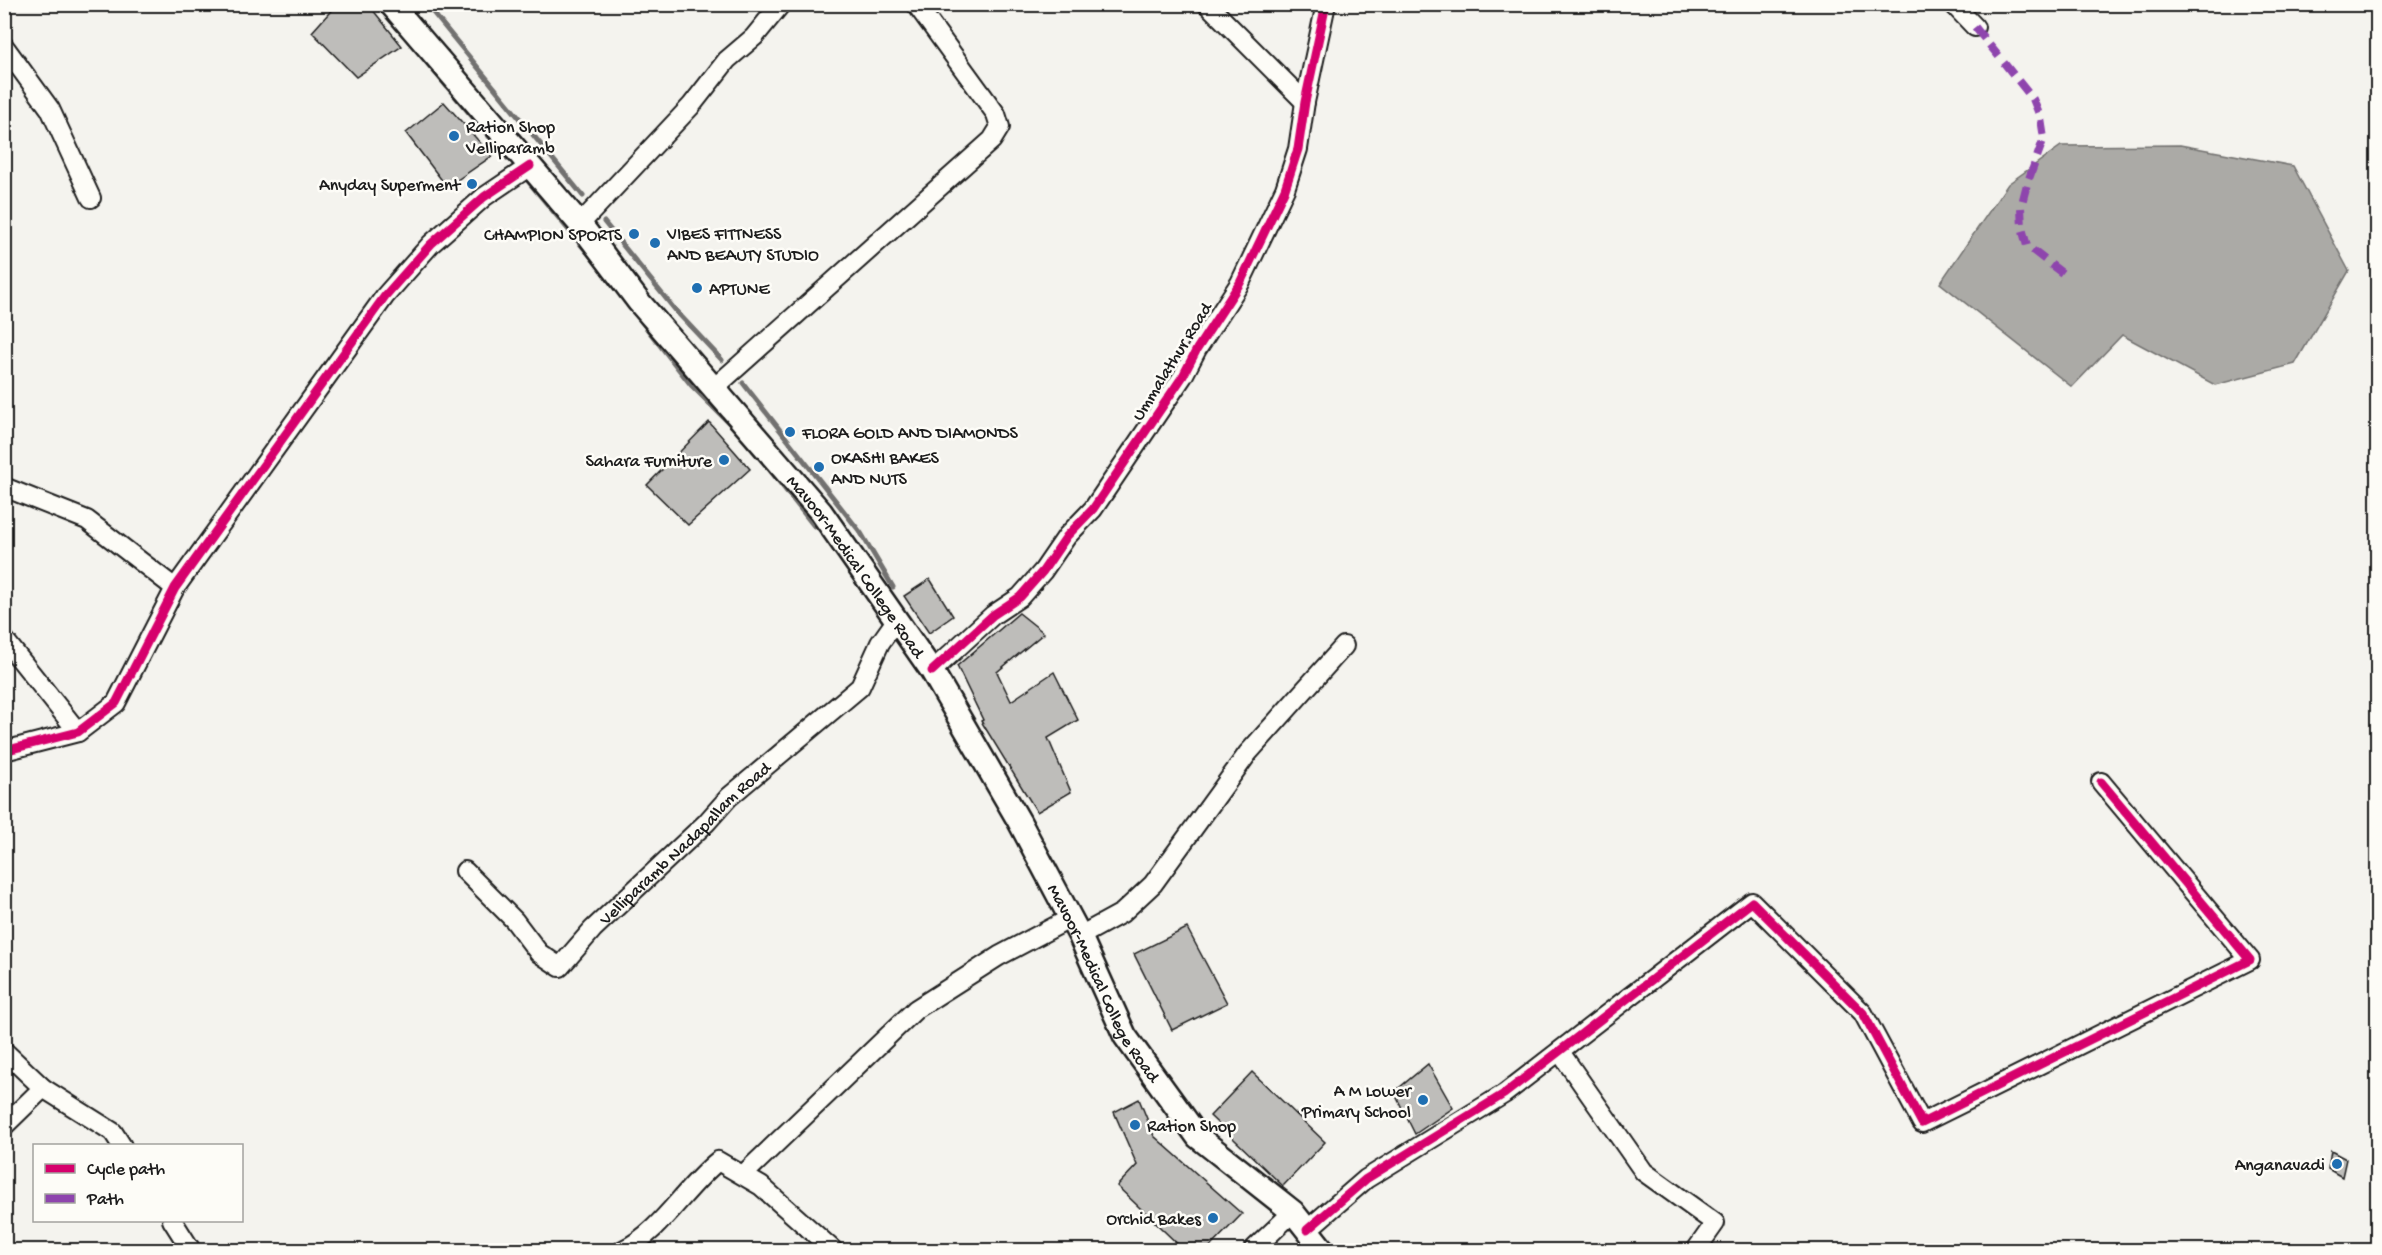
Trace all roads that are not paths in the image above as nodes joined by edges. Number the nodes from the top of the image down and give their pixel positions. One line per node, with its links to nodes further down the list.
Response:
1 (391, 4): 10 (main road, Mavoor-Medical College Road)
2 (780, 4): 12 (street)
3 (916, 4): 13 (street)
4 (1207, 4): 9 (street)
5 (1326, 4): 9 (street, Ummalathur Road)
6 (1953, 4): 7 (street)
7 (1975, 27)
8 (4, 46): 11 (street)
9 (1305, 102): 19 (street, Ummalathur Road)
10 (530, 166): 12 (main road, Mavoor-Medical College Road); 15 (street)
11 (91, 198)
12 (580, 224): 13 (main road, Mavoor-Medical College Road)
13 (714, 388): 16 (main road, Mavoor-Medical College Road)
14 (4, 487): 15 (street)
15 (175, 588): 20 (street)
16 (897, 619): 19 (main road, Mavoor-Medical College Road); 23 (street, Velliparamb Nadapallam Road)
17 (4, 639): 20 (street)
18 (1344, 646): 24 (street)
19 (932, 671): 24 (main road, Mavoor-Medical College Road)
20 (78, 732): 21 (street)
21 (4, 751)
22 (2101, 782): 26 (street)
23 (465, 871)
24 (1076, 927): 30 (street); 31 (main road, Mavoor-Medical College Road)
25 (4, 1051): 27 (street)
26 (1560, 1052): 31 (street); 38 (street)
27 (43, 1088): 28 (street); 29 (street)
28 (4, 1126)
29 (121, 1144)
30 (743, 1175): 34 (street); 35 (street)
31 (1300, 1221): 36 (street); 37 (main road, Mavoor-Medical College Road)
32 (172, 1222): 33 (street)
33 (191, 1251)
34 (623, 1251)
35 (833, 1251)
36 (1252, 1251)
37 (1323, 1251)
38 (1696, 1251)

